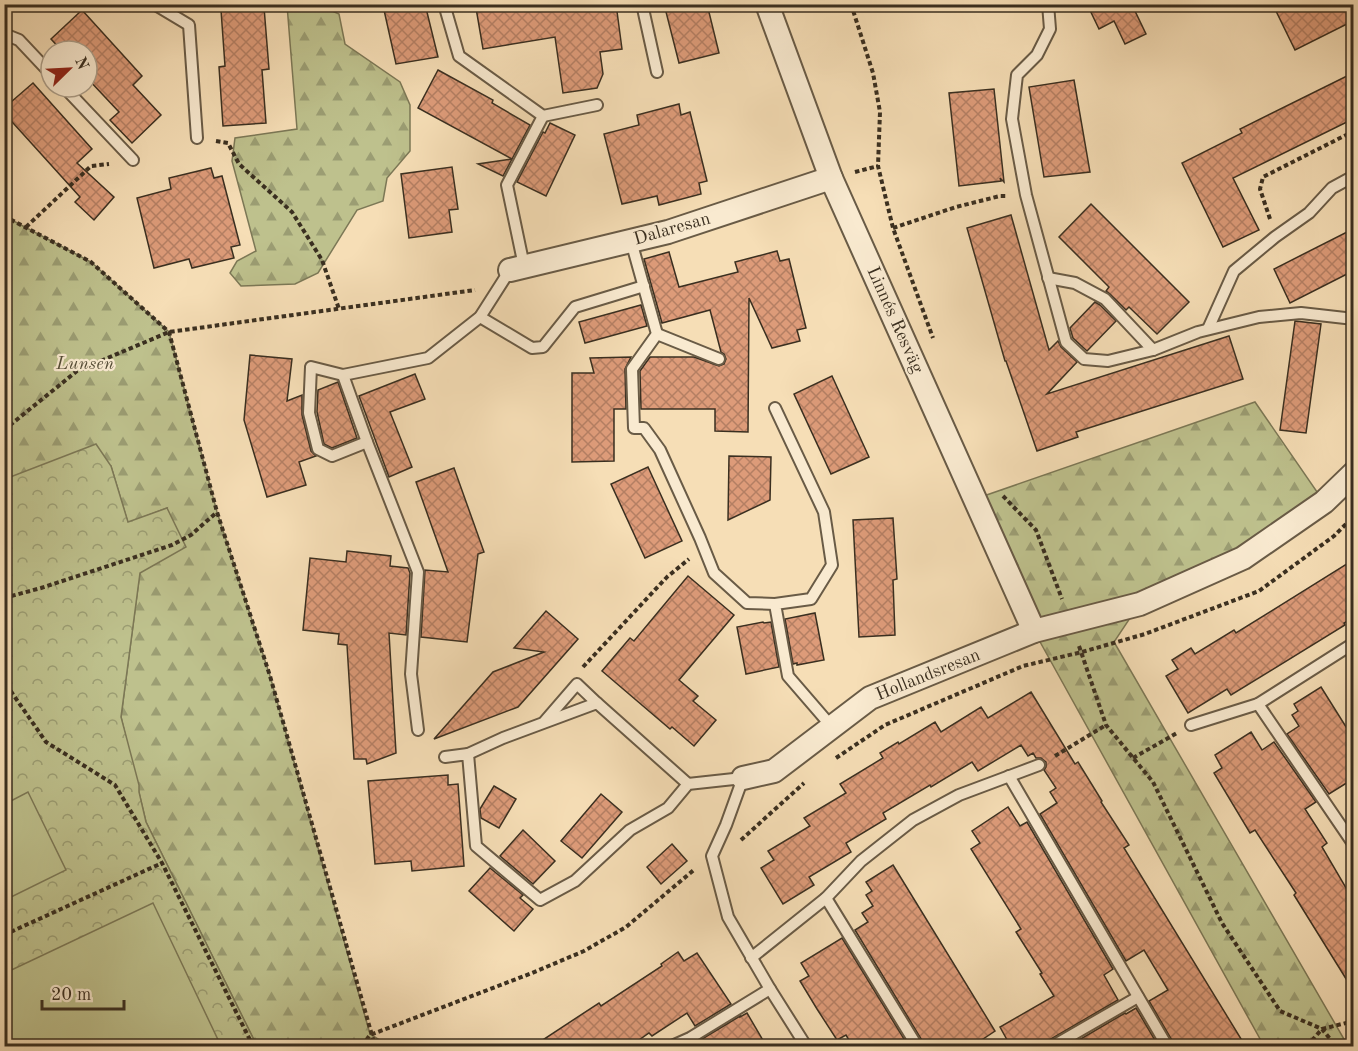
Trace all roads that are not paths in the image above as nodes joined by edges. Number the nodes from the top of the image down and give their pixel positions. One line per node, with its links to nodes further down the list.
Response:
1 (154, 4): 12 (lane)
2 (444, 4): 11 (lane)
3 (642, 4): 8 (lane)
4 (767, 4): 15 (street, Linnés Resväg)
5 (1047, 4): 18 (lane)
6 (4, 34): 7 (lane)
7 (39, 61)
8 (657, 72)
9 (75, 99): 13 (lane)
10 (597, 105): 11 (lane)
11 (543, 116): 17 (lane)
12 (197, 138)
13 (133, 160)
14 (1353, 176): 22 (lane)
15 (831, 178): 16 (street, Dalaresan); 31 (street, Linnés Resväg)
16 (631, 241): 17 (street, Dalaresan); 19 (lane)
17 (511, 274): 20 (lane)
18 (1048, 278): 24 (lane); 24 (lane)
19 (644, 286): 20 (lane); 23 (lane)
20 (480, 316): 26 (lane)
21 (1353, 319): 22 (lane)
22 (1208, 329): 24 (lane)
23 (657, 334): 25 (lane); 30 (lane)
24 (1153, 350)
25 (719, 359)
26 (343, 375): 28 (lane); 28 (lane)
27 (775, 408): 30 (lane)
28 (367, 442): 38 (lane)
29 (1353, 473): 31 (street, Hollandsresan)
30 (775, 604): 37 (lane)
31 (1034, 631): 37 (street, Hollandsresan)
32 (1353, 643): 34 (lane)
33 (597, 703): 35 (lane); 35 (lane); 44 (lane)
34 (1258, 704): 36 (lane); 45 (lane)
35 (543, 723): 39 (lane)
36 (1191, 725)
37 (832, 727): 43 (street, Hollandsresan)
38 (418, 730)
39 (468, 754): 40 (lane); 44 (lane)
40 (446, 757)
41 (1039, 765): 42 (lane)
42 (1009, 776): 46 (lane); 49 (lane)
43 (743, 778): 44 (lane); 47 (lane)
44 (688, 784)
45 (1353, 845)
46 (826, 898): 47 (lane); 53 (lane)
47 (751, 958): 48 (lane)
48 (770, 989): 50 (lane); 52 (lane)
49 (1138, 997): 54 (lane); 55 (lane)
50 (693, 1042): 51 (lane)
51 (672, 1047)
52 (806, 1047)
53 (917, 1047)
54 (1053, 1047)
55 (1167, 1047)

